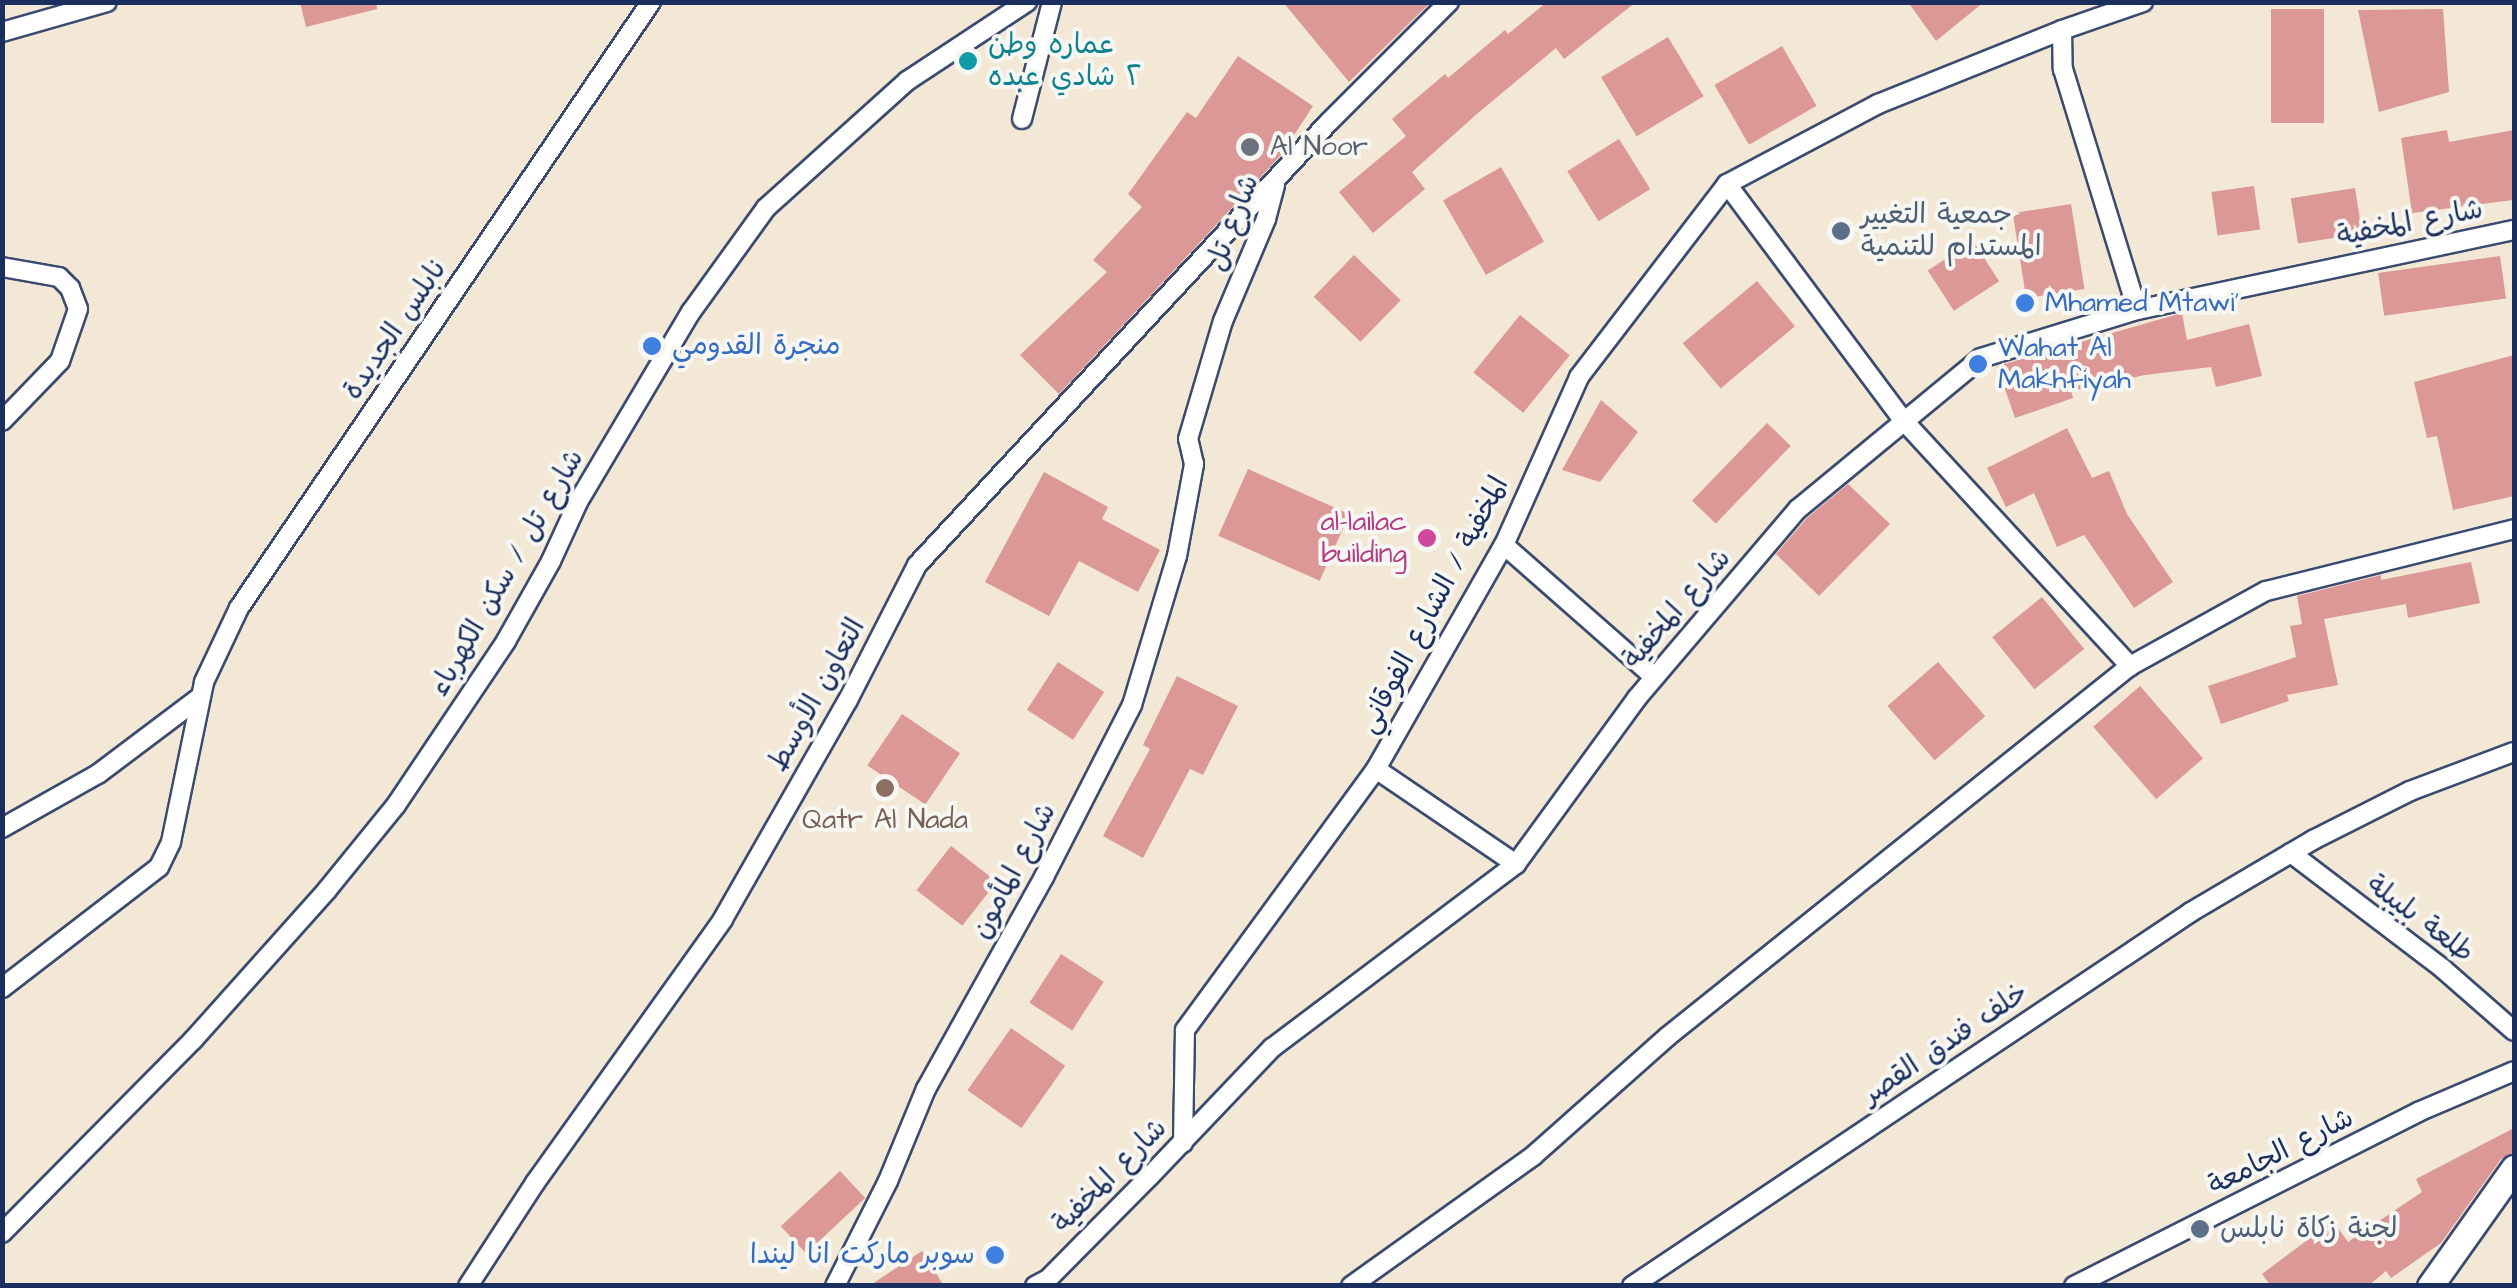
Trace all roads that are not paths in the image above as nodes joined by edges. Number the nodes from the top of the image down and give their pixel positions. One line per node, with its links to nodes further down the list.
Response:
1 (107, 2): 8 (street)
2 (651, 2): 22 (street, نابلس الجديدة)
3 (1027, 2): 33 (street, شارع تل / سكن الكهرباء)
4 (1052, 2): 9 (street)
5 (1449, 2): 10 (street, شارع تل)
6 (2144, 2): 7 (street, المخفية / الشارع الفوقاني)
7 (2062, 30): 11 (street, المخفية / الشارع الفوقاني); 14 (street)
8 (2, 32)
9 (1022, 119)
10 (1276, 180): 17 (street, شارع تل); 34 (street, التعاون الأوسط)
11 (1728, 184): 16 (street); 19 (street, المخفية / الشارع الفوقاني)
12 (2514, 230): 14 (street, شارع المخفية)
13 (2, 267): 15 (street)
14 (2138, 310): 16 (street, شارع المخفية)
15 (2, 420)
16 (1903, 420): 20 (street); 21 (street, شارع المخفية)
17 (1194, 464): 35 (street, شارع المأمون)
18 (2514, 530): 20 (street)
19 (1504, 545): 21 (street); 24 (street, المخفية / الشارع الفوقاني)
20 (2130, 666): 37 (street)
21 (1654, 677): 27 (street, شارع المخفية)
22 (200, 697): 25 (street, نابلس الجديدة); 28 (street, نابلس الجديدة)
23 (2514, 752): 26 (street, خلف فندق القصر)
24 (1376, 768): 27 (street); 31 (street, المخفية / الشارع الفوقاني)
25 (2, 828)
26 (2292, 853): 29 (street, طلعة بليبلة); 38 (street, خلف فندق القصر)
27 (1516, 864): 31 (street, شارع المخفية)
28 (2, 988)
29 (2514, 1031)
30 (2514, 1071): 39 (street, شارع الجامعة)
31 (1183, 1143): 36 (street, شارع المخفية)
32 (2514, 1168): 40 (main road)
33 (2, 1233)
34 (468, 1286)
35 (835, 1286)
36 (1035, 1286)
37 (1351, 1286)
38 (1632, 1286)
39 (2074, 1286)
40 (2430, 1286)

